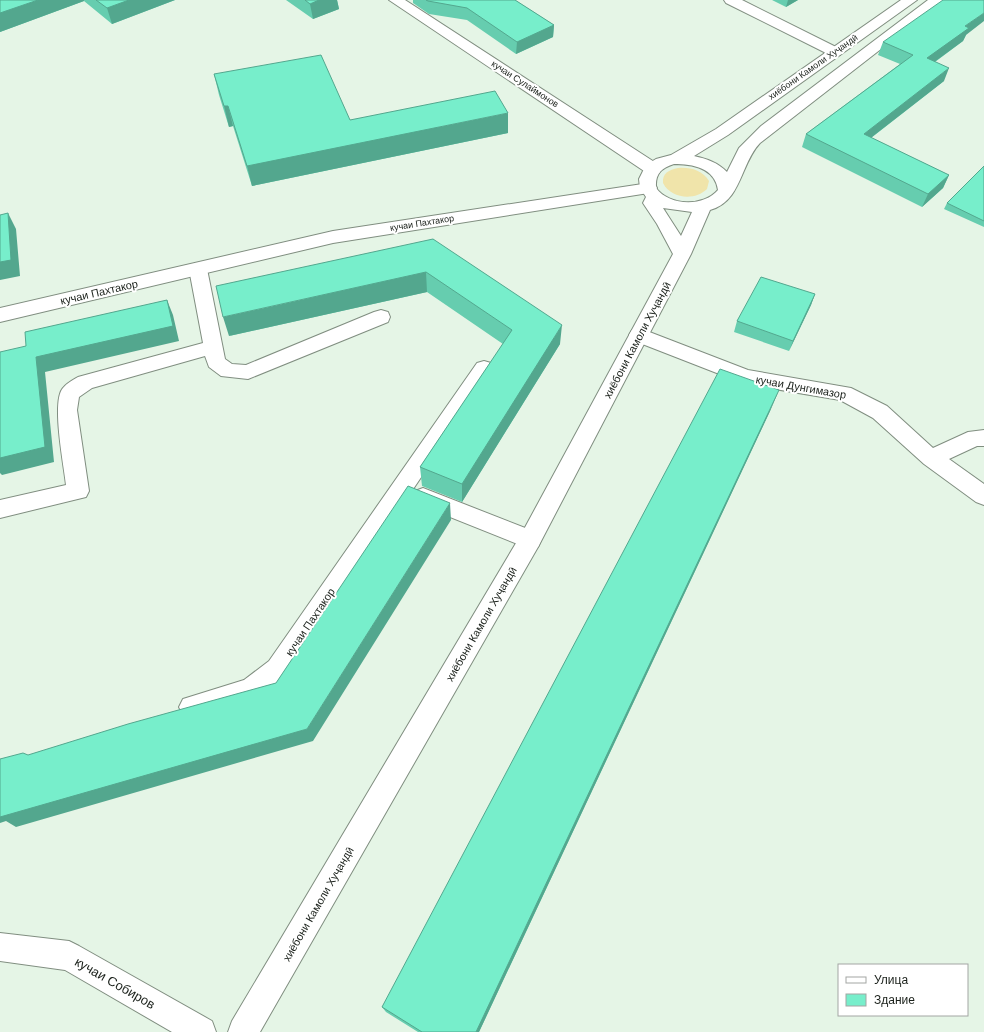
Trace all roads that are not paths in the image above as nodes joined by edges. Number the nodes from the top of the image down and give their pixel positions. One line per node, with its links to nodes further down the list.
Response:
1 (396, 0): 7 (main road, кучаи Сулаймонов)
2 (732, 0): 5 (main road)
3 (910, 0): 5 (main road, хиёбони Камоли Хуҷандӣ)
4 (937, 0): 8 (main road)
5 (834, 52): 6 (main road, хиёбони Камоли Хуҷандӣ)
6 (676, 159): 7 (main road); 8 (main road)
7 (653, 169): 9 (main road)
8 (727, 189): 10 (main road)
9 (652, 192): 10 (main road); 11 (main road); 12 (main road, кучаи Пахтакор)
10 (703, 207): 11 (main road, хиёбони Камоли Хуҷандӣ)
11 (682, 254): 15 (main road, хиёбони Камоли Хуҷандӣ)
12 (198, 269): 13 (main road, кучаи Пахтакор); 16 (main road)
13 (0, 315)
14 (380, 317): 16 (main road)
15 (639, 336): 19 (main road, кучаи Дунгимазор); 23 (main road, хиёбони Камоли Хуҷандӣ)
16 (213, 347): 22 (main road)
17 (484, 368): 20 (main road, кучаи Пахтакор)
18 (984, 438): 19 (main road)
19 (931, 458): 21 (main road, кучаи Дунгимазор)
20 (402, 489): 23 (main road); 24 (main road, кучаи Пахтакор)
21 (984, 496)
22 (0, 509)
23 (530, 540): 27 (main road, хиёбони Камоли Хуҷандӣ)
24 (169, 714)
25 (0, 947): 26 (main road, кучаи Собиров)
26 (201, 1032)
27 (243, 1032)

